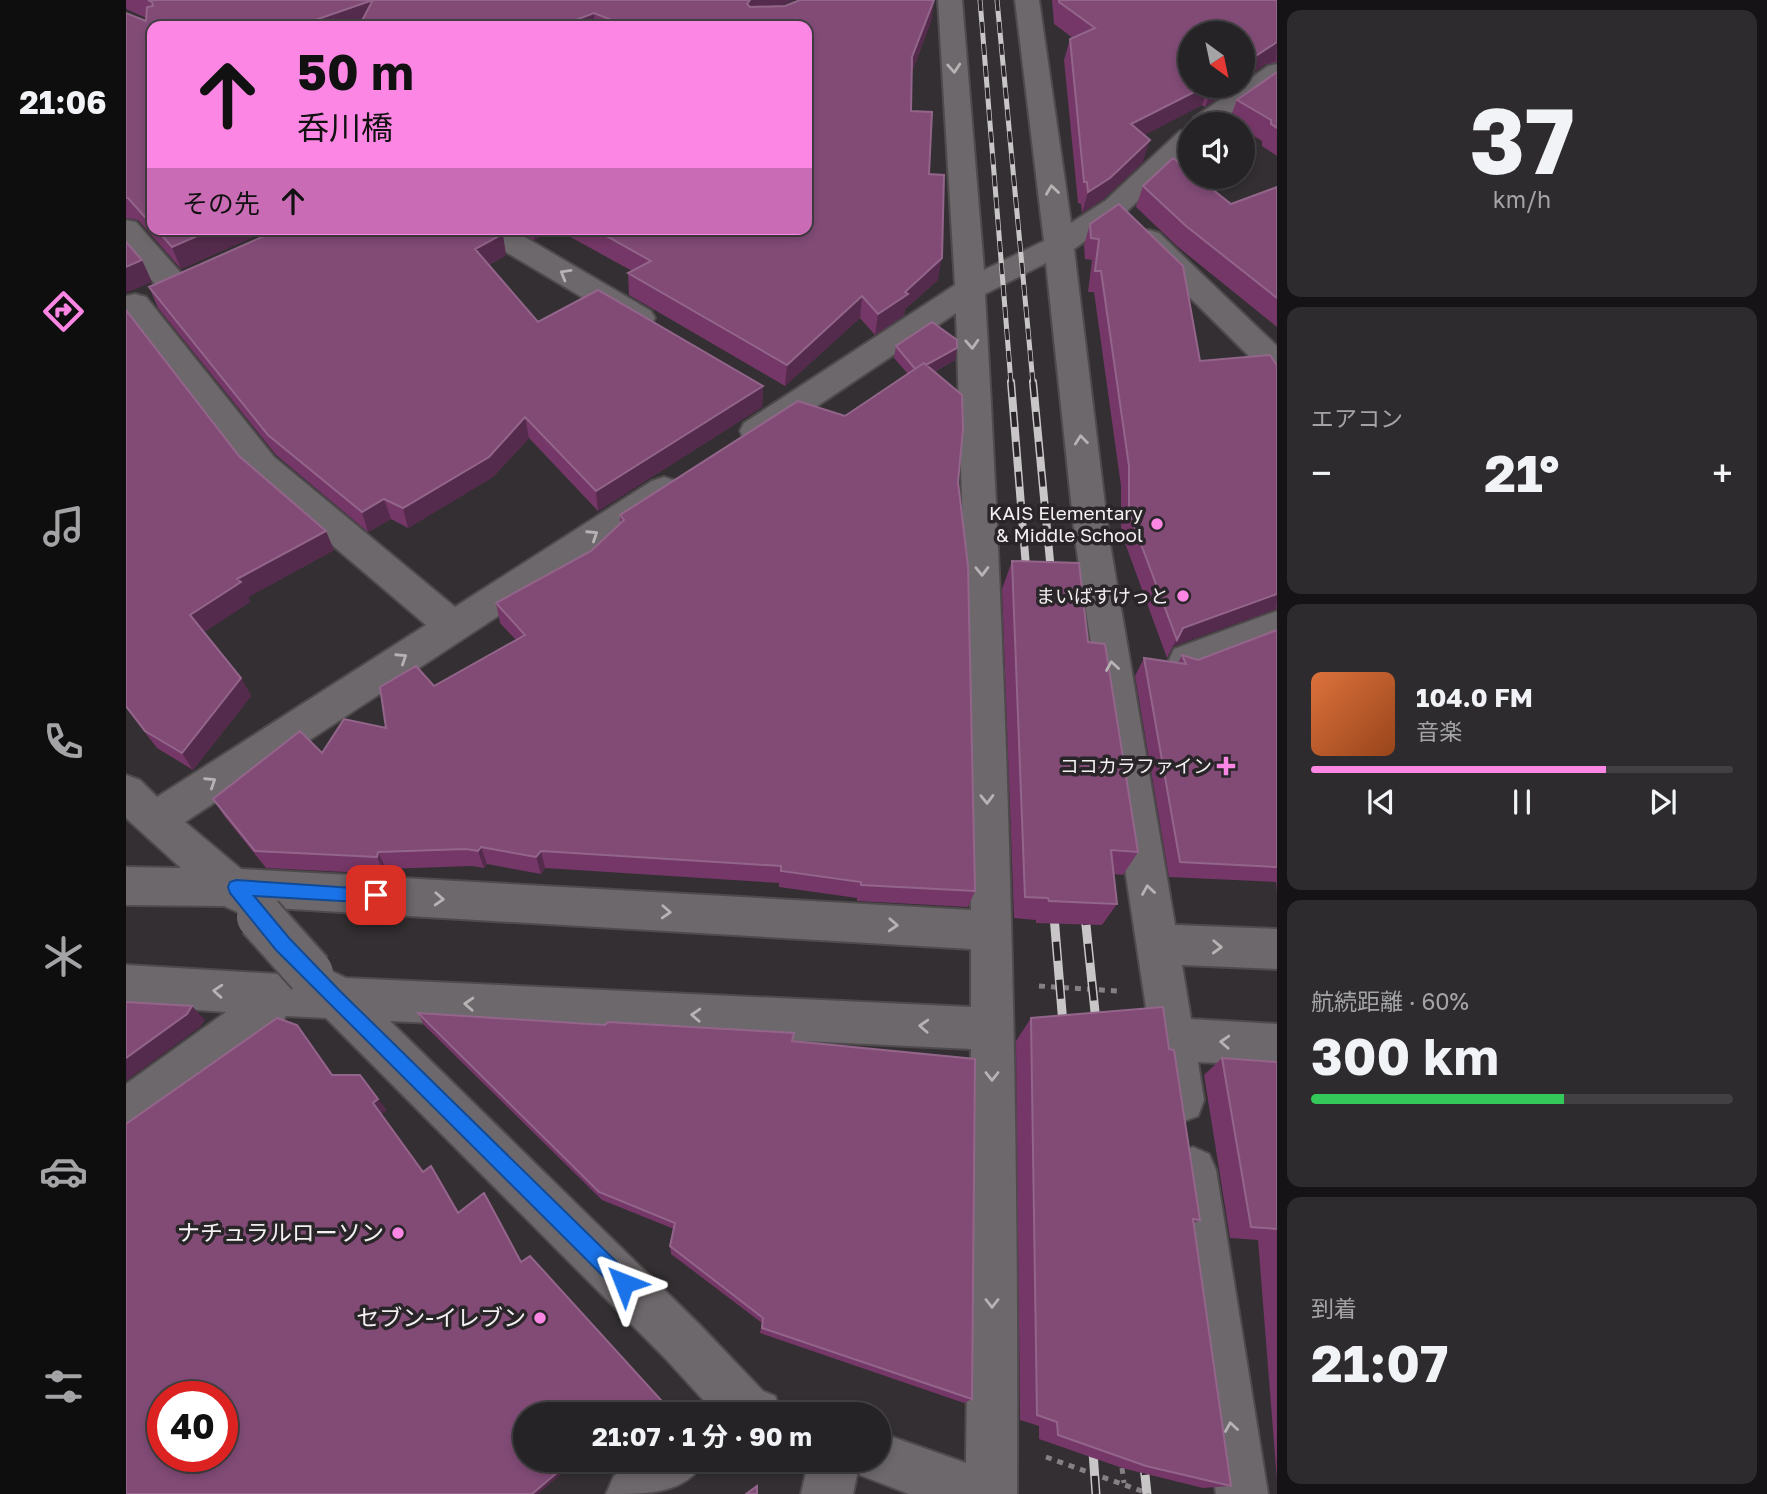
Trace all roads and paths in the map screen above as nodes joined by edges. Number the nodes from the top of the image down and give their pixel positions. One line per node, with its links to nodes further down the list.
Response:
1 (950, 0): 10 (street, one-way to 10)
2 (1027, 0): 9 (street, one-way to 2)
3 (1277, 72): 4 (street)
4 (1221, 112)
5 (1178, 148): 6 (street)
6 (1115, 207): 9 (street); 13 (street)
7 (126, 229): 11 (street)
8 (499, 235): 12 (street, one-way to 8)
9 (1059, 245): 10 (street); 25 (street, one-way to 9)
10 (970, 289): 14 (street); 23 (street, one-way to 23)
11 (131, 306): 16 (street)
12 (664, 332)
13 (1277, 374)
14 (734, 445)
15 (687, 475): 16 (street, one-way to 15)
16 (451, 625): 20 (street, one-way to 16)
17 (1277, 626): 18 (street)
18 (1187, 660)
19 (126, 792): 20 (street)
20 (154, 820): 22 (street)
21 (126, 886): 22 (street)
22 (248, 902): 23 (street, one-way to 23); 28 (street, bridge)
23 (991, 944): 30 (street)
24 (1277, 948): 25 (street, one-way to 24)
25 (1158, 951): 29 (street)
26 (126, 985): 28 (street, one-way to 26)
27 (1039, 986): 29 (path)
28 (307, 989): 30 (street, one-way to 28); 32 (street); 33 (street)
29 (1157, 1014): 31 (street, one-way to 29); 45 (street, one-way to 29)
30 (991, 1018): 43 (street, one-way to 43)
31 (1277, 1045)
32 (126, 1111)
33 (739, 1402)
34 (1036, 1453): 39 (path)
35 (891, 1462): 42 (street)
36 (1122, 1468): 39 (path)
37 (662, 1472): 40 (street)
38 (832, 1472): 41 (street)
39 (1124, 1483): 44 (path)
40 (632, 1494)
41 (827, 1494)
42 (980, 1494)
43 (991, 1494)
44 (1150, 1494)
45 (1242, 1494)

